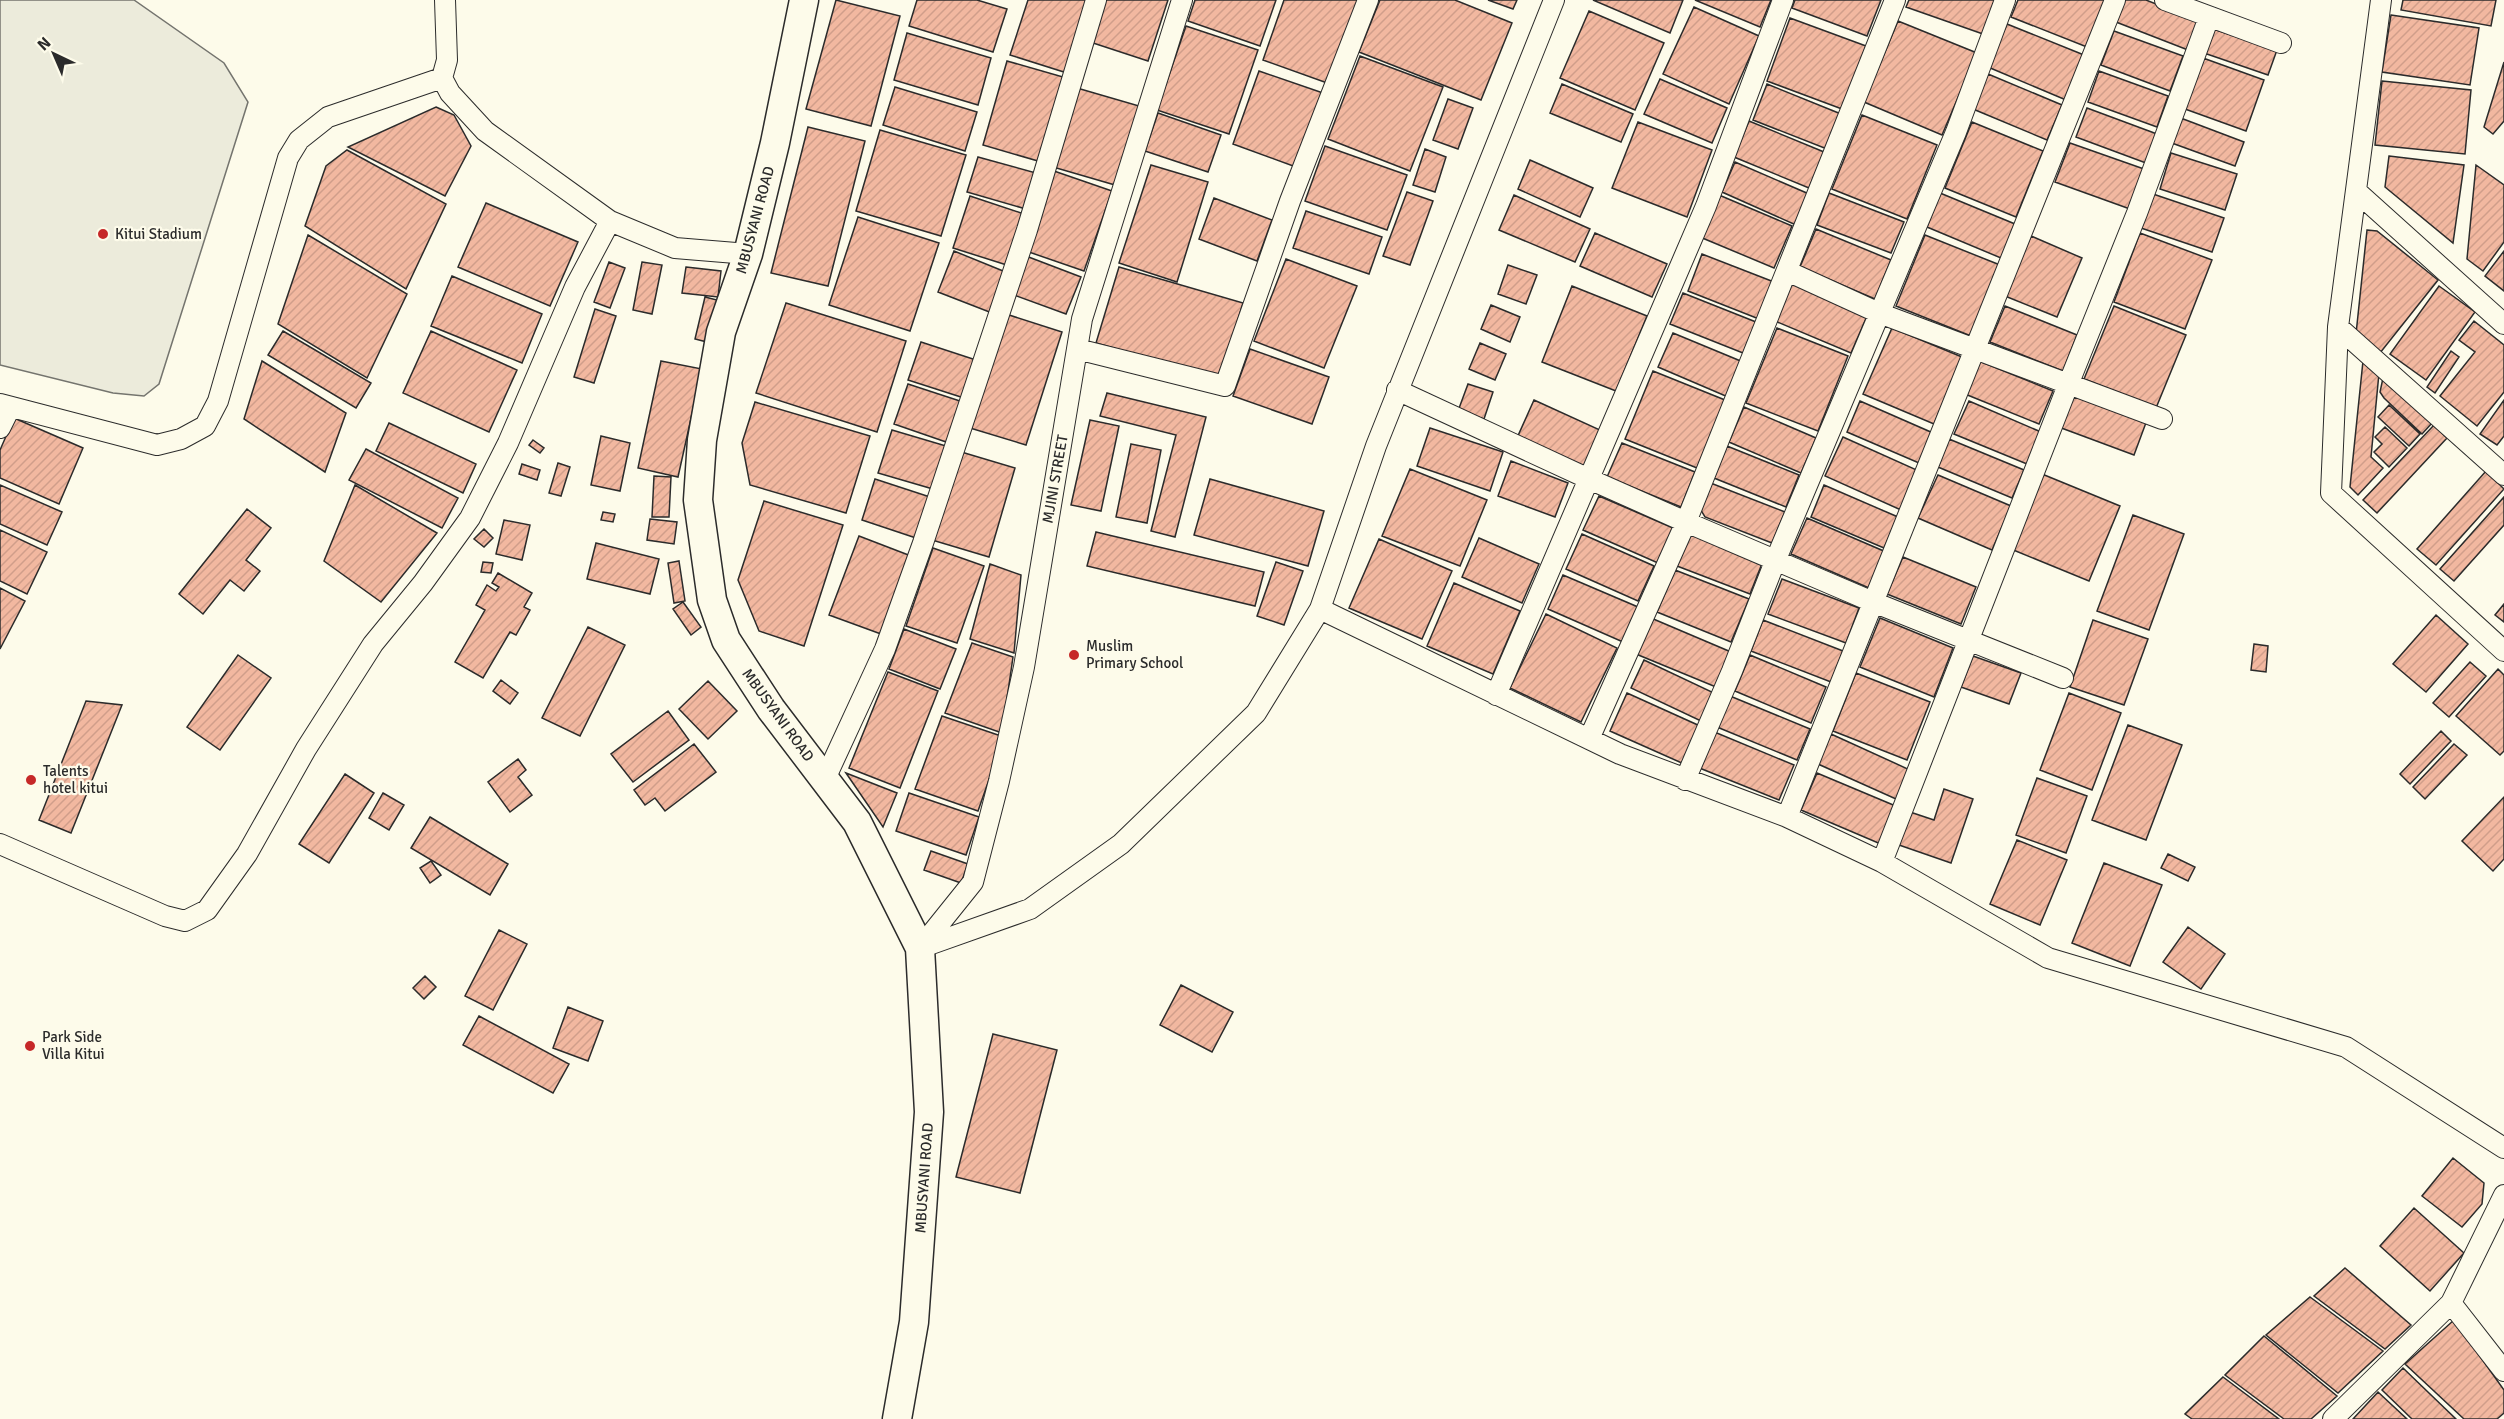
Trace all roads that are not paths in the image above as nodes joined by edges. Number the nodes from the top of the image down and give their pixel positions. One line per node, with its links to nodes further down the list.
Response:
1 (445, 0): 15 (street)
2 (804, 0): 18 (street, MBUSYANI ROAD)
3 (1096, 0): 41 (street)
4 (1182, 0): 24 (street, MJINI STREET)
5 (1368, 0): 24 (street)
6 (1554, 0): 26 (street)
7 (1783, 0): 31 (street)
8 (1895, 0): 19 (street)
9 (2005, 0): 20 (street)
10 (2115, 0): 23 (street)
11 (2165, 0): 13 (street)
12 (2381, 0): 16 (street)
13 (2210, 17): 14 (street); 25 (street)
14 (2281, 43)
15 (442, 78): 17 (street); 27 (street)
16 (2356, 191): 21 (street); 22 (street)
17 (610, 221): 18 (street); 44 (street)
18 (748, 254): 41 (street, MBUSYANI ROAD)
19 (1787, 271): 20 (street); 32 (street)
20 (1879, 313): 23 (street); 33 (street)
21 (2504, 324)
22 (2338, 327): 30 (street); 37 (street)
23 (1974, 348): 25 (street); 34 (street)
24 (1077, 349): 46 (street, MJINI STREET)
25 (2068, 385): 28 (street); 36 (street)
26 (1397, 390): 31 (street); 35 (street)
27 (5, 406): 29 (street)
28 (2162, 419)
29 (0, 428)
30 (2504, 475)
31 (1589, 480): 32 (street); 39 (street)
32 (1686, 522): 33 (street); 40 (street)
33 (1776, 559): 34 (street); 42 (street)
34 (1873, 602): 36 (street); 43 (street)
35 (1320, 609): 39 (street); 46 (street)
36 (1969, 642): 38 (street); 45 (street)
37 (2504, 651)
38 (2063, 678)
39 (1496, 695): 40 (street)
40 (1589, 739): 42 (street)
41 (825, 779): 46 (street, MBUSYANI ROAD)
42 (1685, 780): 43 (street)
43 (1786, 817): 45 (street)
44 (5, 850)
45 (1882, 862): 47 (street)
46 (920, 948): 51 (street, MBUSYANI ROAD)
47 (2504, 1148)
48 (2504, 1195): 49 (street)
49 (2451, 1304): 50 (street); 52 (street)
50 (2504, 1371)
51 (897, 1419)
52 (2333, 1419)

